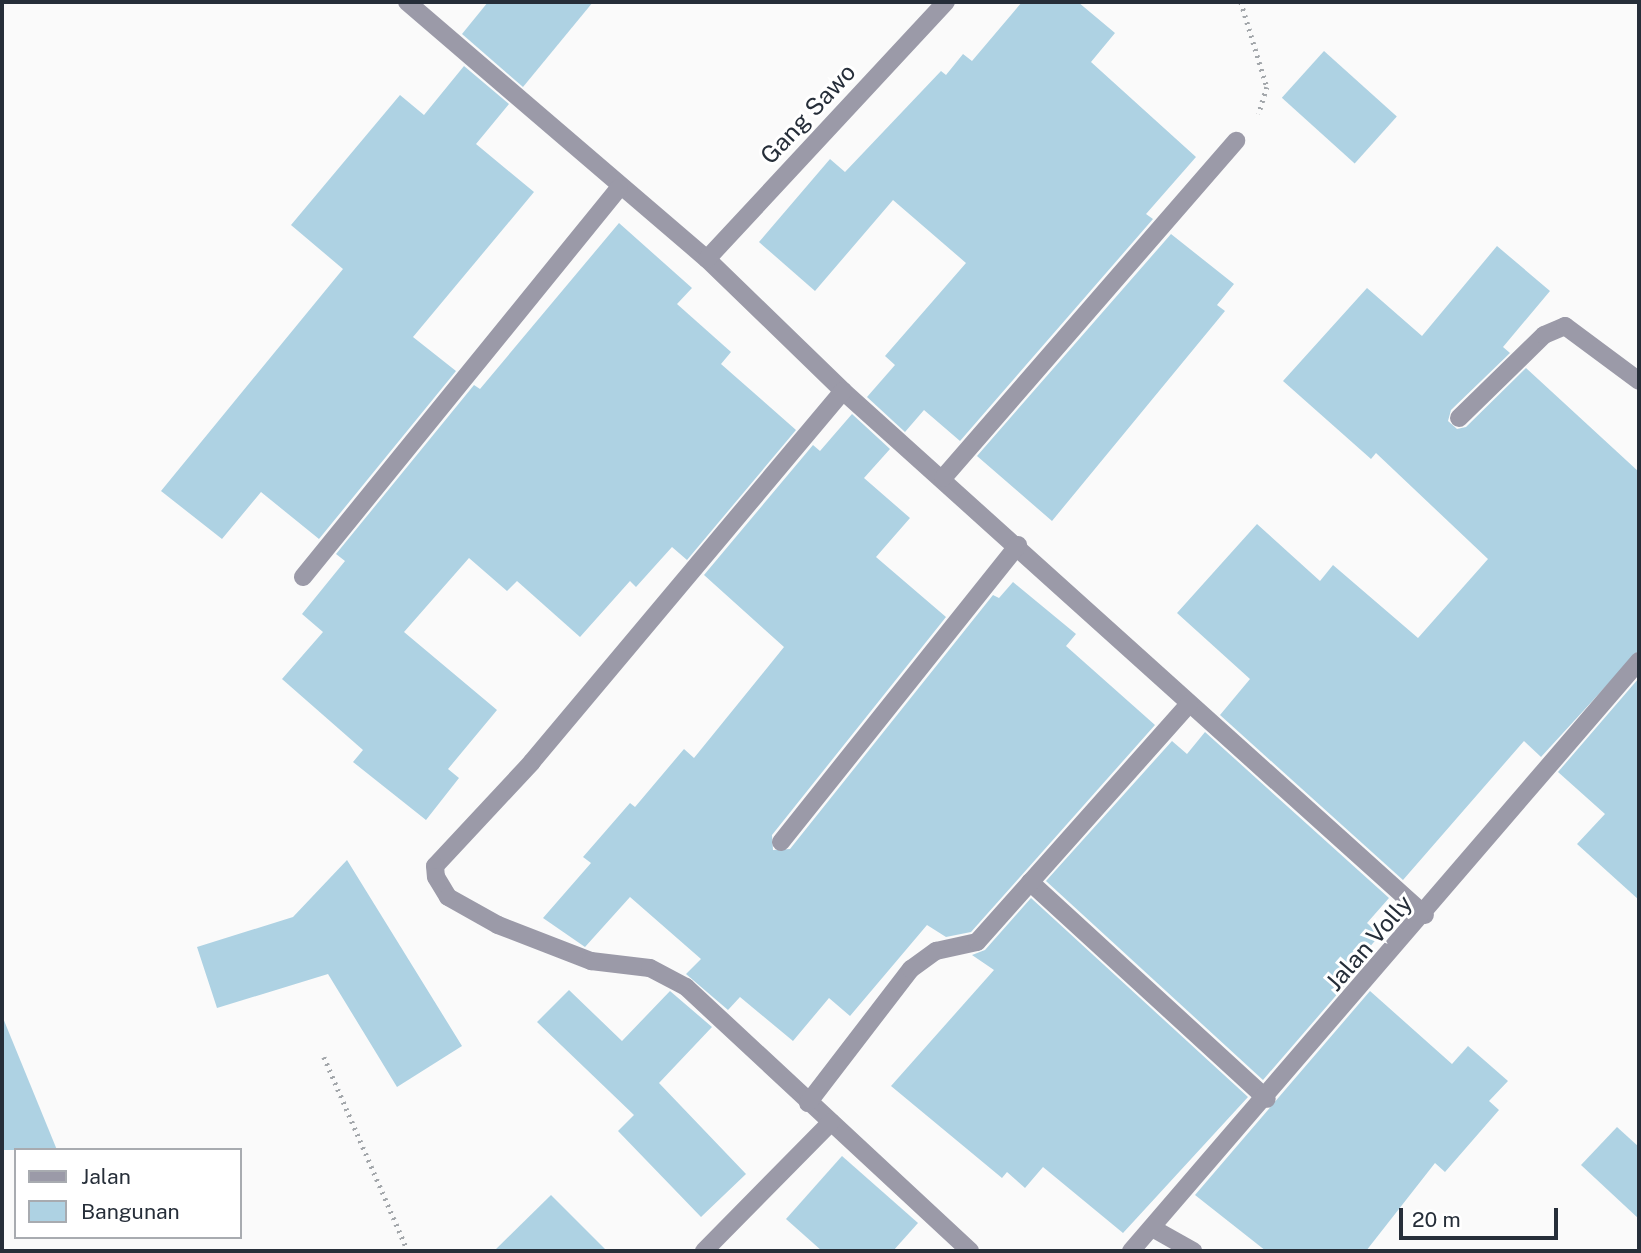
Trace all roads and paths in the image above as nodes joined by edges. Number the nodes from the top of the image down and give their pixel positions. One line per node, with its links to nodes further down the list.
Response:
1 (407, 2): 5 (street)
2 (946, 2): 6 (street, Gang Sawo)
3 (1241, 2): 4 (path)
4 (1236, 141): 10 (street)
5 (619, 188): 6 (street); 12 (street)
6 (707, 259): 8 (street)
7 (1639, 381): 9 (street)
8 (843, 391): 10 (street); 20 (street)
9 (1459, 418)
10 (943, 478): 11 (street)
11 (1018, 545): 14 (street); 15 (street)
12 (303, 577)
13 (1639, 661): 17 (street, Jalan Volly)
14 (1188, 704): 16 (street); 17 (street)
15 (781, 842)
16 (1030, 882): 19 (street); 20 (street)
17 (1425, 915): 19 (street, Jalan Volly)
18 (324, 1057): 23 (path)
19 (1267, 1099): 22 (street, Jalan Volly)
20 (807, 1103): 21 (street)
21 (831, 1122): 24 (street); 25 (street)
22 (1154, 1229): 26 (street, Jalan Volly); 27 (street)
23 (408, 1251)
24 (704, 1251)
25 (970, 1251)
26 (1131, 1251)
27 (1193, 1251)

